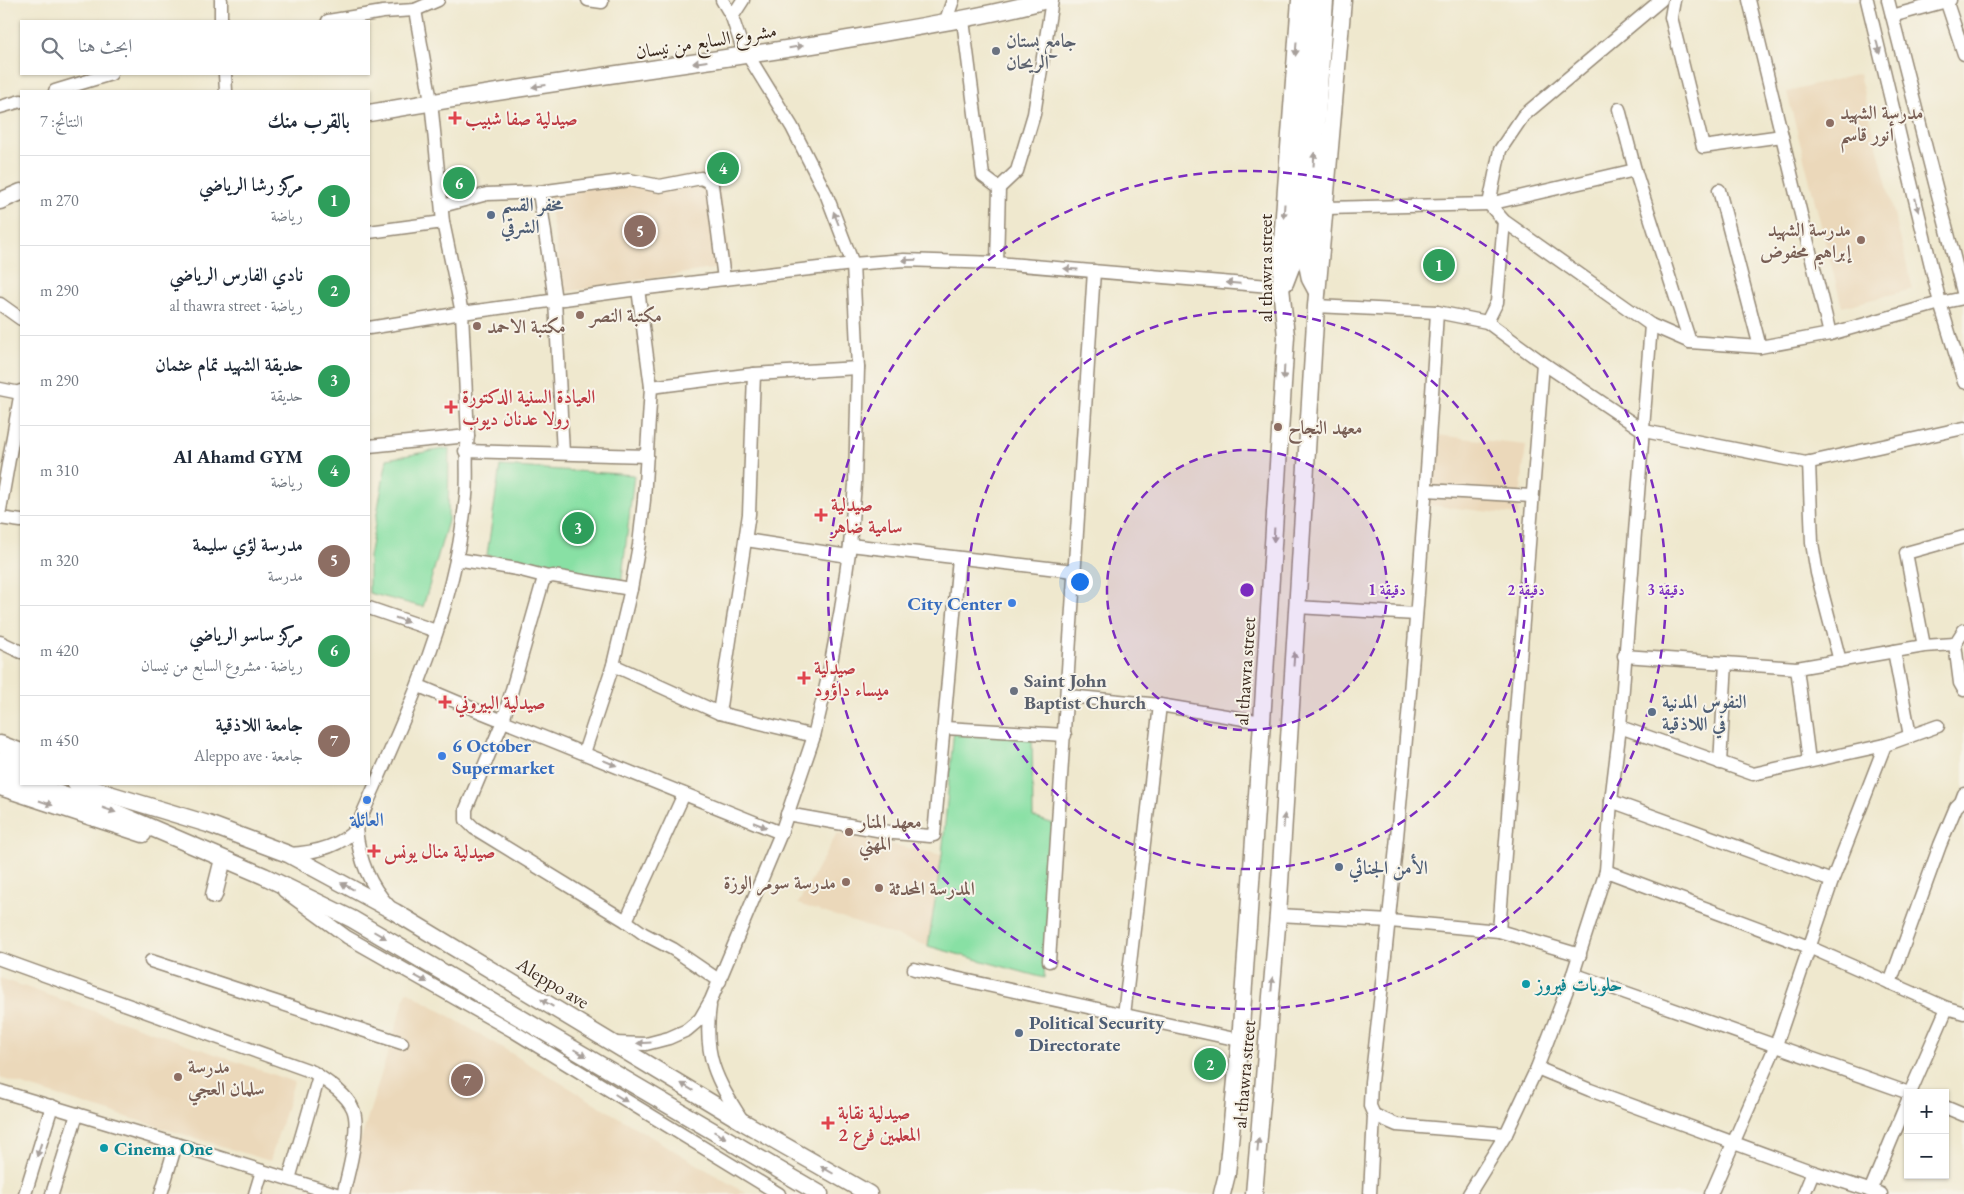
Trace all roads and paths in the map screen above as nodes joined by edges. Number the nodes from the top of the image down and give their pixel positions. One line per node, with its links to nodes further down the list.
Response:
1 (221, 0): 23 (street)
2 (436, 0): 20 (street)
3 (588, 0): 19 (street)
4 (722, 0): 22 (street)
5 (743, 0): 22 (street)
6 (953, 0): 26 (street)
7 (1047, 0): 25 (main road, مشروع السابع من نيسان)
8 (1052, 0): 40 (street)
9 (1300, 0): 55 (main road, al thawra street, one-way to 55)
10 (1314, 0): 55 (main road)
11 (1325, 0): 58 (main road, one-way to 11)
12 (1343, 0): 47 (main road, al thawra street)
13 (1661, 0): 45 (street)
14 (1674, 0): 38 (street)
15 (1749, 0): 38 (street)
16 (1867, 0): 60 (street, one-way to 60)
17 (1888, 0): 21 (street)
18 (1948, 0): 21 (street); 27 (street)
19 (602, 2)
20 (415, 10): 24 (street); 34 (street)
21 (1892, 16): 57 (street)
22 (732, 17): 28 (street)
23 (221, 20)
24 (334, 20)
25 (963, 20): 26 (main road, مشروع السابع من نيسان); 40 (street)
26 (945, 23): 28 (main road, مشروع السابع من نيسان, one-way to 26)
27 (1964, 54)
28 (748, 55): 34 (main road, مشروع السابع من نيسان, one-way to 34); 52 (street, one-way to 28)
29 (109, 75): 31 (street)
30 (225, 75): 32 (street)
31 (58, 90)
32 (226, 90)
33 (20, 101): 35 (street)
34 (431, 101): 37 (main road, مشروع السابع من نيسان); 46 (street)
35 (0, 107)
36 (1619, 109): 39 (street)
37 (370, 112)
38 (1782, 136): 68 (street)
39 (1635, 170): 45 (street); 69 (street)
40 (999, 188): 51 (street)
41 (1719, 190): 70 (street)
42 (20, 192): 44 (main road)
43 (539, 192): 46 (street); 54 (street); 59 (street)
44 (0, 201)
45 (1489, 204): 47 (street); 48 (street)
46 (442, 206): 49 (street)
47 (1326, 208): 58 (main road, al thawra street)
48 (1504, 221): 65 (street); 66 (street)
49 (443, 222): 50 (street); 63 (street)
50 (370, 232)
51 (997, 263): 52 (street, one-way to 52); 53 (street, one-way to 51)
52 (853, 264): 54 (street); 72 (street)
53 (1094, 271): 55 (street, one-way to 53); 97 (street)
54 (724, 279): 56 (street)
55 (1281, 288): 121 (main road, al thawra street, one-way to 121)
56 (638, 289): 59 (street); 75 (street)
57 (1964, 297): 60 (street)
58 (1317, 299): 62 (street); 100 (main road, al thawra street)
59 (555, 300): 63 (street); 84 (street)
60 (1940, 303): 68 (street); 74 (street)
61 (0, 304): 64 (street)
62 (1437, 312): 65 (street); 87 (street)
63 (462, 313): 67 (street); 81 (street)
64 (20, 319)
65 (1487, 322): 71 (street)
66 (1651, 325): 69 (street); 80 (street)
67 (370, 328)
68 (1830, 334): 70 (street)
69 (1690, 342): 70 (street)
70 (1760, 347)
71 (1543, 363): 80 (street); 88 (street)
72 (858, 368): 73 (street); 94 (street)
73 (754, 374): 75 (street); 93 (street)
74 (1964, 382)
75 (651, 387): 85 (street)
76 (0, 389): 77 (street)
77 (20, 392)
78 (20, 398): 89 (street)
79 (1964, 428): 86 (street)
80 (1644, 431): 86 (street); 110 (street)
81 (468, 436): 82 (street); 83 (street)
82 (370, 446)
83 (466, 451): 84 (street); 95 (street)
84 (563, 453): 85 (street)
85 (647, 456): 99 (street)
86 (1809, 462): 111 (street)
87 (1426, 490): 88 (street); 102 (street)
88 (1532, 496): 161 (street)
89 (0, 510)
90 (0, 518): 91 (street)
91 (20, 521)
92 (1964, 537): 107 (street)
93 (746, 540): 94 (street); 119 (street)
94 (849, 551): 96 (street); 126 (street)
95 (456, 558): 98 (street); 104 (street)
96 (959, 558): 97 (street); 124 (street)
97 (1074, 571): 117 (street)
98 (548, 577): 99 (street); 120 (street)
99 (631, 589): 113 (street)
100 (1297, 607): 102 (street); 158 (main road, al thawra street, one-way to 100)
101 (370, 608): 104 (street, one-way to 104)
102 (1416, 614): 160 (street)
103 (1964, 630): 106 (street)
104 (436, 631): 115 (street)
105 (0, 642): 109 (street)
106 (1955, 644): 107 (street); 116 (street)
107 (1924, 646): 108 (street)
108 (1894, 651): 111 (street); 127 (street)
109 (20, 652)
110 (1624, 656): 112 (street); 123 (street)
111 (1840, 661): 114 (street)
112 (1726, 663): 114 (street); 134 (street)
113 (614, 665): 119 (street); 131 (street)
114 (1797, 668): 133 (street)
115 (419, 686): 120 (street); 138 (street)
116 (1964, 690)
117 (1068, 696): 118 (street); 125 (street)
118 (1160, 705): 121 (street); 174 (street)
119 (719, 713): 126 (street)
120 (503, 721): 131 (street); 159 (street)
121 (1262, 722): 175 (main road, al thawra street)
122 (1938, 726): 127 (street)
123 (1620, 727): 134 (street); 145 (street)
124 (945, 728): 125 (street); 146 (street)
125 (1065, 735): 165 (street)
126 (814, 736): 146 (street)
127 (1910, 736): 129 (street)
128 (0, 744): 130 (main road)
129 (1885, 745): 133 (street); 155 (street)
130 (20, 752)
131 (584, 753): 143 (street, one-way to 143)
132 (0, 760): 135 (main road)
133 (1809, 761): 134 (street)
134 (1720, 763)
135 (20, 767)
136 (0, 773): 137 (main road)
137 (20, 781)
138 (372, 784): 148 (street)
139 (33, 785): 150 (main road, one-way to 150)
140 (79, 785): 147 (main road)
141 (114, 785): 147 (main road)
142 (0, 787): 150 (main road, one-way to 150)
143 (684, 794): 149 (street, one-way to 149); 159 (street)
144 (1964, 794): 170 (street)
145 (1611, 801): 153 (street); 155 (street)
146 (787, 814): 149 (street)
147 (208, 824): 151 (main road, Aleppo ave)
148 (356, 829): 151 (street); 157 (street)
149 (781, 833): 169 (street)
150 (194, 846): 152 (main road)
151 (288, 854): 157 (main road, Aleppo ave, one-way to 151)
152 (223, 859): 154 (main road); 156 (main road)
153 (1606, 871): 162 (street); 163 (street)
154 (264, 876): 206 (street, one-way to 206); 207 (main road, one-way to 207)
155 (1832, 880): 162 (street)
156 (214, 895)
157 (395, 912): 177 (main road, Aleppo ave, one-way to 157)
158 (1278, 915): 160 (street); 182 (main road, al thawra street, one-way to 158)
159 (626, 921): 169 (street)
160 (1390, 922): 161 (street); 190 (street)
161 (1499, 931): 163 (street)
162 (1809, 946): 170 (street); 178 (street)
163 (1580, 955): 168 (street)
164 (0, 959): 180 (street)
165 (1049, 960)
166 (151, 961): 176 (street)
167 (914, 969): 174 (street)
168 (1574, 974): 178 (street); 179 (street)
169 (720, 980): 171 (street)
170 (1890, 983): 172 (street)
171 (711, 1000): 177 (street, one-way to 177); 192 (street)
172 (1947, 1008): 173 (street); 183 (street)
173 (1964, 1013)
174 (1124, 1015): 175 (street)
175 (1239, 1040): 181 (main road, al thawra street)
176 (402, 1043)
177 (613, 1043): 192 (main road, Aleppo ave, one-way to 177)
178 (1776, 1045): 185 (street); 194 (street)
179 (1537, 1068): 193 (street); 194 (street)
180 (319, 1076): 198 (street); 205 (street)
181 (1236, 1076): 182 (main road); 209 (main road, al thawra street)
182 (1263, 1077): 210 (main road, al thawra street, one-way to 182)
183 (1912, 1089)
184 (0, 1091): 186 (street)
185 (1904, 1091)
186 (52, 1106): 189 (street); 200 (street, one-way to 200)
187 (1949, 1109): 191 (street)
188 (1904, 1111): 199 (street)
189 (77, 1114): 195 (street); 201 (street)
190 (1374, 1115): 193 (street); 211 (street)
191 (1964, 1115)
192 (743, 1122): 208 (main road, Aleppo ave, one-way to 192)
193 (1506, 1134): 212 (street)
194 (1733, 1141): 197 (street); 213 (street)
195 (176, 1144): 196 (street); 202 (street)
196 (262, 1171): 198 (street); 203 (street)
197 (1813, 1172): 199 (street); 214 (street)
198 (289, 1179): 204 (street)
199 (1875, 1193)
200 (25, 1194)
201 (52, 1194)
202 (160, 1194)
203 (256, 1194)
204 (336, 1194)
205 (343, 1194)
206 (779, 1194)
207 (820, 1194)
208 (869, 1194)
209 (1222, 1194)
210 (1254, 1194)
211 (1370, 1194)
212 (1469, 1194)
213 (1711, 1194)
214 (1804, 1194)

